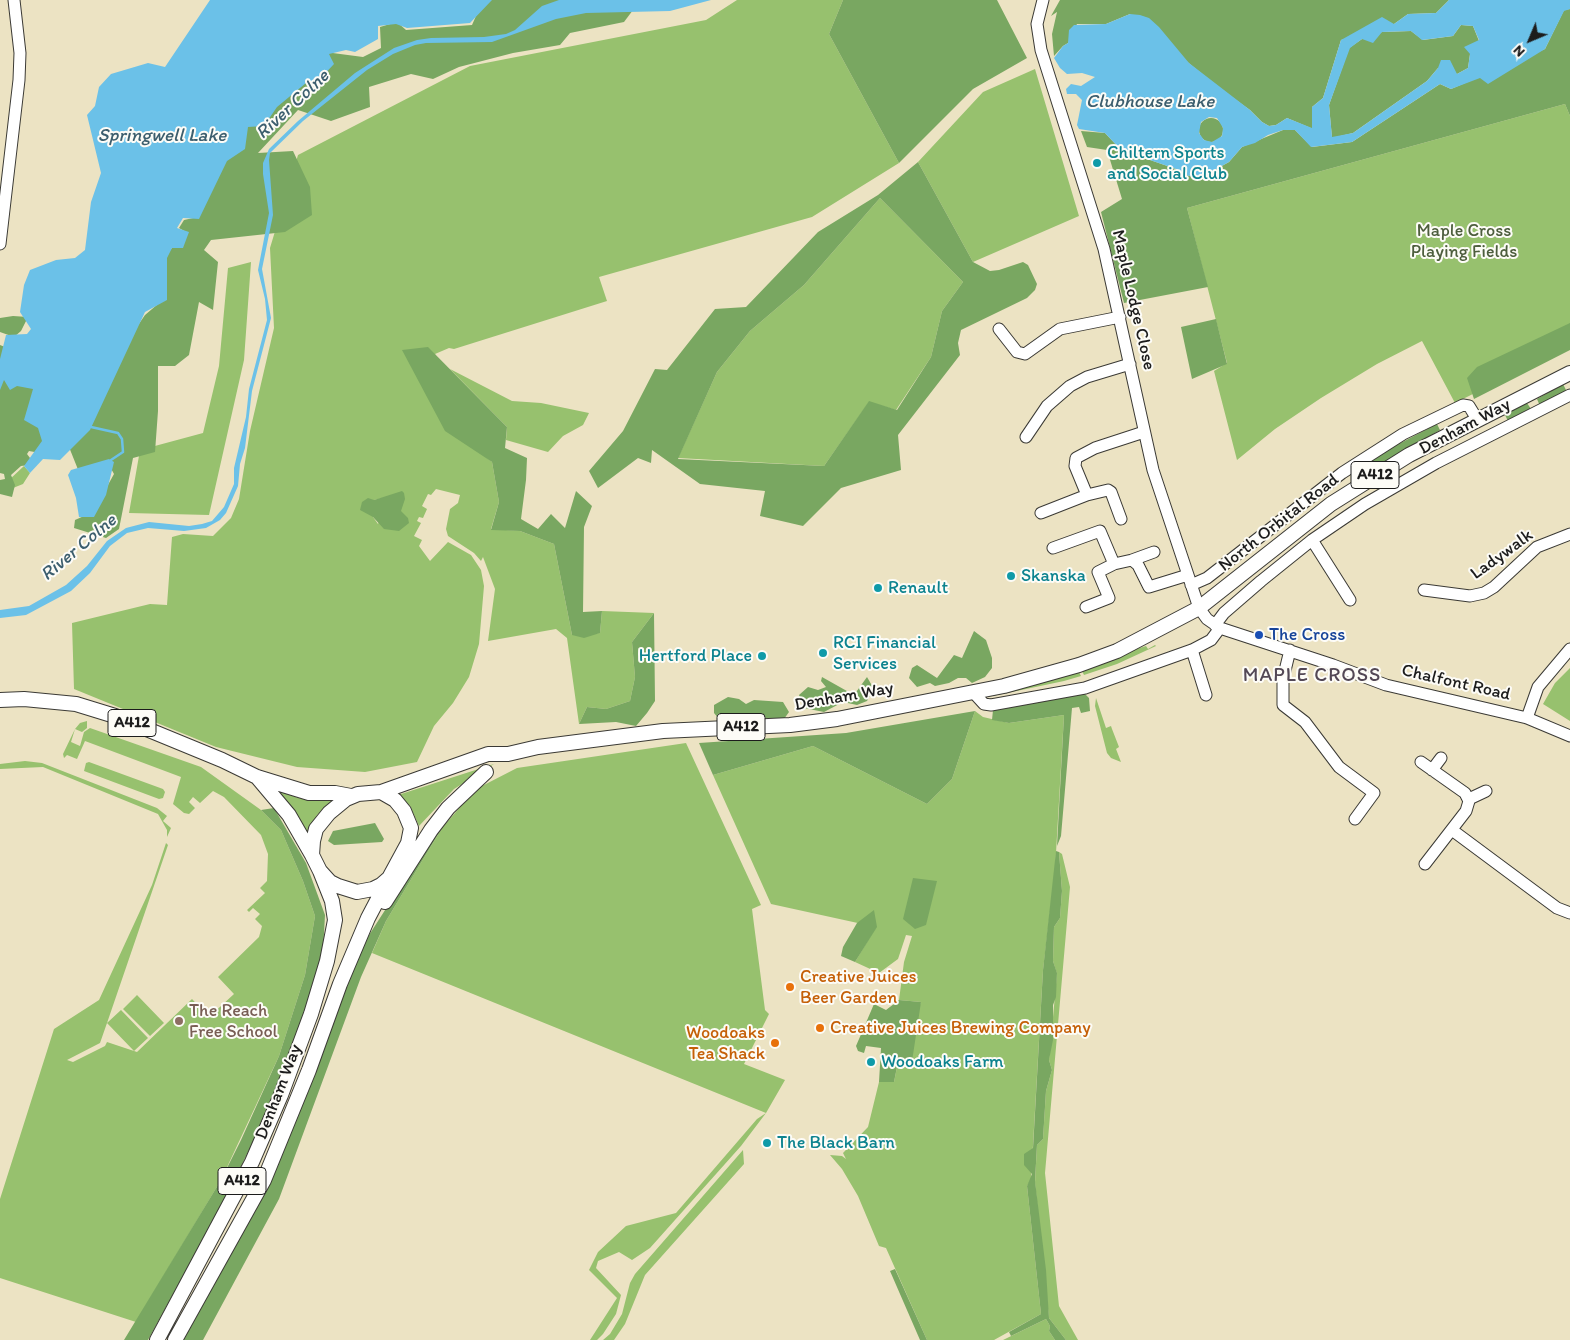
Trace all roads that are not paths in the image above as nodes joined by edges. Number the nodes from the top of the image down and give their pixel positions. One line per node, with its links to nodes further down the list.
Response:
1 (14, 0): 3 (street)
2 (1043, 0): 4 (street, Maple Lodge Close)
3 (0, 244)
4 (1120, 317): 5 (street); 6 (street, Maple Lodge Close)
5 (999, 329)
6 (1130, 364): 12 (street, Maple Lodge Close); 13 (street)
7 (1570, 373): 9 (main road, North Orbital Road / A412)
8 (1570, 395): 11 (street, Denham Way)
9 (1497, 410): 10 (main road, North Orbital Road / A412); 11 (street)
10 (1478, 419): 23 (street, Denham Way); 27 (main road, North Orbital Road / A412)
11 (1505, 427): 18 (street, Denham Way)
12 (1144, 432): 14 (street); 23 (street, Maple Lodge Close)
13 (1026, 437)
14 (1087, 495): 15 (street); 16 (street)
15 (1041, 513)
16 (1121, 519)
17 (1570, 534): 24 (street, Ladywalk)
18 (1312, 540): 25 (street); 28 (street, Denham Way)
19 (1053, 548): 22 (street)
20 (1154, 552): 21 (street)
21 (1132, 560): 22 (street); 23 (street, Denham Way)
22 (1114, 564): 26 (street)
23 (1190, 580): 27 (street, Maple Lodge Close)
24 (1424, 590)
25 (1350, 600)
26 (1086, 607)
27 (1199, 608): 28 (street, Chalfont Road); 32 (main road, Denham Way / A412)
28 (1217, 627): 30 (street, Denham Way); 31 (street, Chalfont Road)
29 (1570, 649): 35 (street)
30 (1192, 650): 32 (street, Denham Way); 33 (street)
31 (1290, 650): 35 (street, Chalfont Road); 47 (street)
32 (973, 692): 37 (main road, Denham Way / A412)
33 (1206, 695)
34 (0, 700): 42 (main road, A412)
35 (1527, 718): 36 (street, Chalfont Road)
36 (1570, 736)
37 (508, 754): 41 (main road, Denham Way / A412); 44 (main road, Denham Way / A412)
38 (1441, 758): 40 (street)
39 (1421, 762): 40 (street)
40 (1432, 770): 46 (street)
41 (486, 772): 49 (main road, Denham Way / A412); 55 (main road, A412)
42 (257, 777): 45 (main road, A412); 50 (main road, A412)
43 (1486, 791): 46 (street)
44 (380, 792): 45 (main road); 49 (main road)
45 (351, 796): 50 (main road)
46 (1468, 799): 48 (street)
47 (1355, 819)
48 (1452, 830): 51 (street); 54 (street)
49 (408, 843): 53 (main road)
50 (312, 855): 52 (main road)
51 (1425, 864)
52 (320, 872): 53 (main road); 56 (main road, Denham Way / A412)
53 (389, 878): 55 (main road, Denham Way / A412)
54 (1570, 913)
55 (358, 942): 57 (main road, Denham Way / A412)
56 (156, 1340)
57 (175, 1340)

